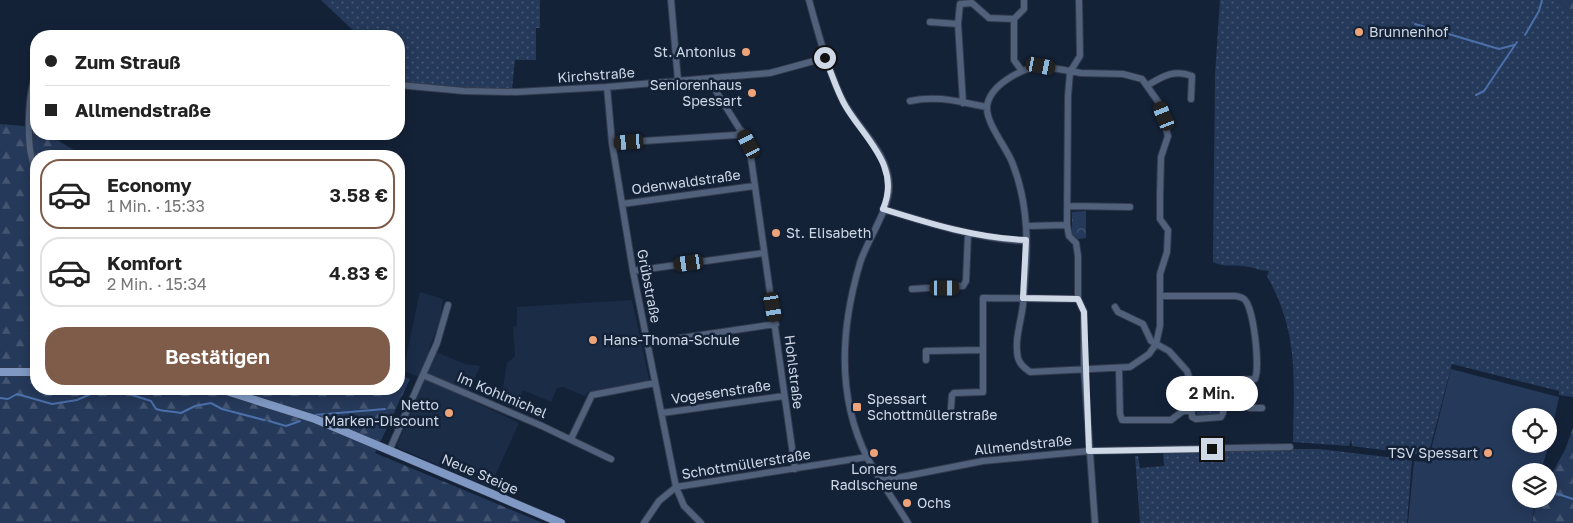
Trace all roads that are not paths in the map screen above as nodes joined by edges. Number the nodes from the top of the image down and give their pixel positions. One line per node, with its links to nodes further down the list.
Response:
1 (671, 0): 12 (street)
2 (810, 0): 8 (street)
3 (1024, 0): 5 (street)
4 (1079, 0): 10 (street)
5 (1014, 19): 7 (street); 9 (street)
6 (930, 22): 7 (street)
7 (958, 24): 18 (street)
8 (825, 58): 11 (street, Kirchstraße); 28 (street)
9 (1022, 71): 10 (street); 19 (street)
10 (1070, 72): 13 (street); 26 (street)
11 (714, 79): 12 (street, Kirchstraße); 20 (street, Hohlstraße)
12 (678, 81): 15 (street, Kirchstraße)
13 (1148, 85): 16 (street); 36 (street)
14 (405, 86): 15 (street, Kirchstraße)
15 (607, 88): 22 (street, Grübstraße)
16 (1191, 98)
17 (910, 101): 18 (street)
18 (963, 102): 19 (street)
19 (987, 107): 30 (street)
20 (742, 131): 22 (street); 24 (street, Hohlstraße)
21 (30, 134): 23 (street)
22 (612, 143): 25 (street, Grübstraße)
23 (30, 153)
24 (754, 186): 25 (street, Odenwaldstraße); 33 (street, Hohlstraße)
25 (622, 204): 34 (street, Grübstraße)
26 (1068, 206): 27 (street); 29 (street)
27 (1130, 207)
28 (883, 209): 31 (street); 63 (street)
29 (1067, 224): 30 (street); 38 (street)
30 (1027, 226): 32 (street)
31 (968, 234): 32 (street); 35 (street)
32 (1026, 240): 37 (street)
33 (764, 253): 34 (street); 41 (street, Hohlstraße)
34 (633, 271): 42 (street, Grübstraße)
35 (912, 289)
36 (1160, 296): 43 (street); 51 (street)
37 (1023, 298): 38 (street); 44 (street); 46 (street)
38 (1078, 299): 46 (street)
39 (448, 305): 50 (street)
40 (1115, 307): 43 (street)
41 (776, 324): 42 (street); 54 (street, Hohlstraße)
42 (647, 343): 52 (street, Grübstraße)
43 (1156, 344): 47 (street); 57 (street)
44 (982, 350): 45 (street); 55 (street)
45 (926, 360)
46 (1084, 368): 47 (street); 62 (street)
47 (1119, 369): 57 (street)
48 (0, 372): 49 (main road)
49 (30, 372)
50 (422, 375): 59 (street, Im Kohlmichel); 61 (street)
51 (1249, 381): 56 (street); 57 (street)
52 (655, 383): 58 (street, Grübstraße); 59 (street)
53 (254, 395): 61 (main road, Neue Steige)
54 (784, 396): 58 (street, Vogesenstraße); 65 (street, Hohlstraße)
55 (951, 408)
56 (1262, 408)
57 (1191, 411)
58 (662, 413): 67 (street, Grübstraße)
59 (571, 439): 64 (street, Im Kohlmichel)
60 (1290, 447): 62 (street, Allmendstraße)
61 (390, 450): 68 (main road, Neue Steige)
62 (1089, 451): 66 (street, Allmendstraße); 72 (street)
63 (868, 457): 65 (street, Schottmüllerstraße); 66 (street)
64 (611, 459)
65 (795, 469): 67 (street, Schottmüllerstraße)
66 (881, 481): 71 (street)
67 (676, 487): 69 (street, Schottmüllerstraße); 70 (street, Grübstraße)
68 (561, 523)
69 (644, 523)
70 (701, 523)
71 (908, 523)
72 (1095, 523)

